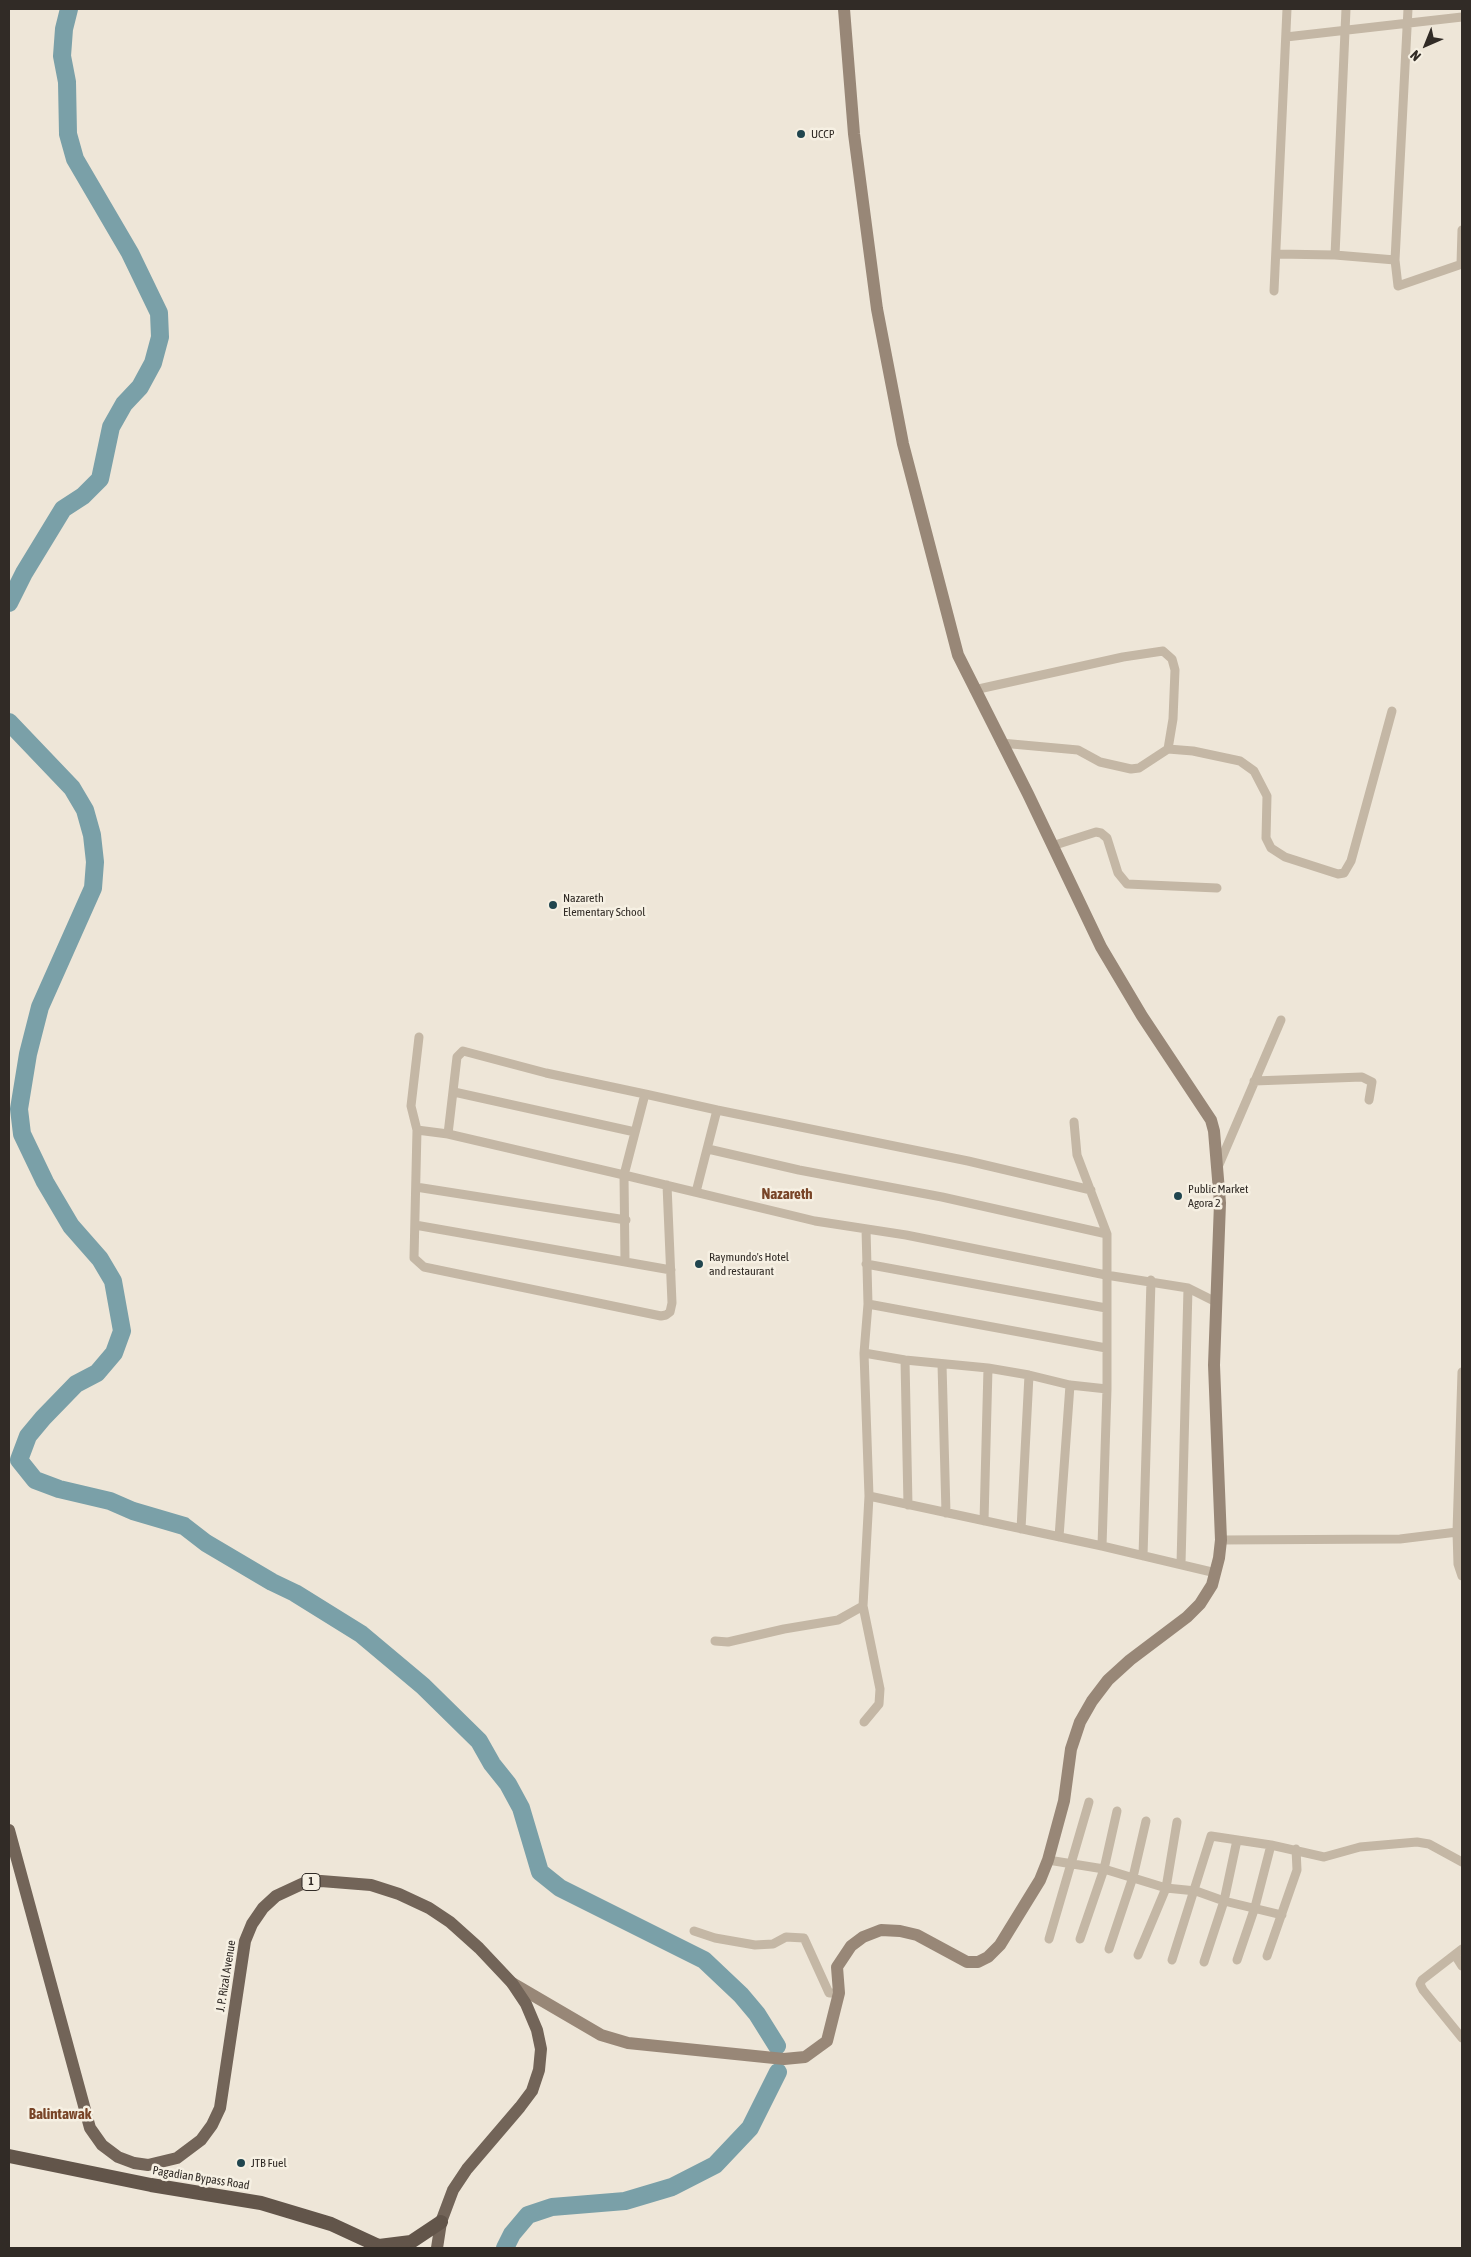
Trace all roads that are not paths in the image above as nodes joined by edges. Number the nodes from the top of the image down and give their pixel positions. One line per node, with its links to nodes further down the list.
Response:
1 (844, 9): 16 (main road)
2 (1287, 9): 9 (street)
3 (1346, 9): 8 (street)
4 (1408, 9): 7 (street)
5 (1454, 9): 6 (street)
6 (1458, 18): 7 (street)
7 (1408, 22): 8 (street); 13 (street)
8 (1346, 29): 9 (street); 12 (street)
9 (1286, 37): 11 (street)
10 (1462, 230): 14 (street)
11 (1277, 254): 12 (street); 15 (street)
12 (1335, 255): 13 (street)
13 (1395, 260): 14 (street)
14 (1462, 264)
15 (1274, 291)
16 (974, 690): 18 (main road); 19 (street)
17 (1392, 711): 19 (street)
18 (1001, 743): 19 (street); 20 (main road)
19 (1168, 749)
20 (1052, 846): 21 (street); 34 (main road)
21 (1217, 888)
22 (1281, 1020): 24 (street)
23 (419, 1037): 30 (street)
24 (1254, 1082): 27 (street); 34 (street)
25 (454, 1092): 26 (street); 31 (street); 32 (street)
26 (645, 1094): 28 (street); 31 (street)
27 (1369, 1100)
28 (717, 1110): 33 (street); 38 (street)
29 (1074, 1122): 38 (street)
30 (417, 1130): 32 (street); 37 (street)
31 (635, 1132): 35 (street)
32 (448, 1134): 35 (street)
33 (708, 1149): 39 (street); 43 (street)
34 (1218, 1167): 50 (main road)
35 (624, 1175): 36 (street); 40 (street)
36 (666, 1185): 39 (street); 46 (street)
37 (416, 1187): 40 (street); 41 (street)
38 (1090, 1190): 43 (street)
39 (696, 1192): 42 (street)
40 (626, 1220): 44 (street)
41 (415, 1225): 44 (street); 46 (street)
42 (866, 1229): 45 (street); 47 (street)
43 (1107, 1234): 47 (street)
44 (625, 1262): 46 (street)
45 (866, 1264): 51 (street); 52 (street)
46 (671, 1270)
47 (1106, 1275): 48 (street); 52 (street)
48 (1152, 1280): 49 (street); 72 (street)
49 (1188, 1288): 50 (street); 73 (street)
50 (1216, 1302): 70 (main road)
51 (868, 1304): 53 (street); 54 (street)
52 (1106, 1308): 53 (street)
53 (1106, 1348): 61 (street)
54 (864, 1353): 55 (street); 62 (street)
55 (905, 1360): 56 (street); 64 (street)
56 (942, 1364): 57 (street); 65 (street)
57 (988, 1368): 59 (street); 66 (street)
58 (1462, 1372): 63 (street)
59 (1029, 1374): 60 (street); 67 (street)
60 (1070, 1385): 61 (street); 69 (street)
61 (1107, 1389): 71 (street)
62 (869, 1496): 64 (street); 76 (street)
63 (1460, 1496): 68 (street)
64 (908, 1505): 65 (street)
65 (946, 1513): 66 (street)
66 (984, 1521): 67 (street)
67 (1021, 1529): 69 (street)
68 (1457, 1532): 70 (street); 75 (street)
69 (1059, 1537): 71 (street)
70 (1220, 1540): 74 (main road)
71 (1102, 1546): 72 (street)
72 (1143, 1556): 73 (street)
73 (1181, 1564): 74 (street)
74 (1216, 1573): 87 (main road)
75 (1462, 1576)
76 (863, 1606): 77 (street); 78 (street)
77 (715, 1641)
78 (864, 1722)
79 (1089, 1802): 89 (street)
80 (1117, 1811): 90 (street)
81 (1146, 1821): 91 (street)
82 (1177, 1822): 92 (street)
83 (9, 1830): 109 (main road, J. P. Rizal Avenue / 1)
84 (1236, 1840): 85 (street); 93 (street); 94 (street)
85 (1271, 1844): 86 (street); 95 (street)
86 (1296, 1849): 88 (street); 96 (street)
87 (1048, 1860): 89 (street); 110 (main road)
88 (1462, 1862)
89 (1071, 1864): 90 (street); 98 (street)
90 (1104, 1869): 91 (street); 99 (street)
91 (1133, 1877): 92 (street); 100 (street)
92 (1166, 1888): 93 (street); 102 (street)
93 (1196, 1891): 94 (street); 105 (street)
94 (1224, 1901): 95 (street); 107 (street)
95 (1255, 1907): 96 (street); 106 (street)
96 (1282, 1915): 104 (street)
97 (694, 1931): 110 (street)
98 (1049, 1939)
99 (1080, 1939)
100 (1110, 1949)
101 (1462, 1949): 103 (street)
102 (1138, 1955)
103 (1454, 1955): 108 (street); 111 (street)
104 (1267, 1956)
105 (1172, 1960)
106 (1237, 1960)
107 (1204, 1962)
108 (1462, 1966)
109 (512, 1983): 110 (main road); 113 (main road, J. P. Rizal Avenue / 1)
110 (839, 1993)
111 (1462, 2038)
112 (9, 2156): 114 (highway, Pagadian Bypass Road)
113 (441, 2222): 114 (highway); 115 (main road, J. P. Rizal Avenue / 1)
114 (381, 2247)
115 (437, 2248)

